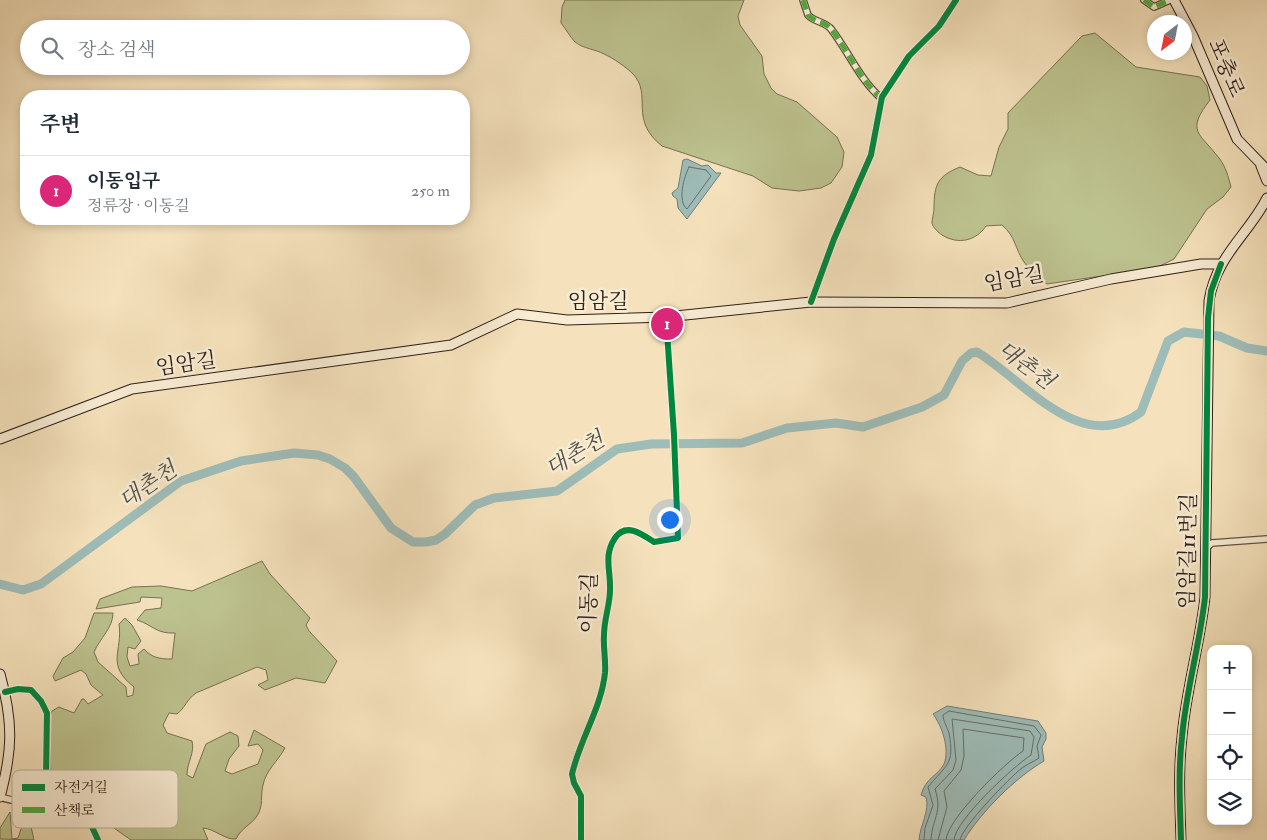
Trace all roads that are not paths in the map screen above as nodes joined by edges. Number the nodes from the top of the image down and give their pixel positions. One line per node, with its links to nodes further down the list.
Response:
1 (803, 0): 6 (street)
2 (956, 0): 6 (street)
3 (1144, 0): 4 (street)
4 (1170, 0)
5 (1174, 0): 7 (main road, 포충로)
6 (882, 99): 12 (street)
7 (1263, 167): 8 (main road)
8 (1267, 181)
9 (1267, 190): 10 (main road)
10 (1266, 200): 11 (main road)
11 (1221, 264): 12 (main road, 임암길); 16 (main road, 임암길11번길)
12 (811, 302): 13 (main road, 임암길)
13 (666, 317): 14 (main road, 임암길); 24 (street, 이동길)
14 (0, 439)
15 (1267, 540): 16 (street)
16 (1205, 548): 25 (main road, 임암길11번길)
17 (0, 674): 18 (main road)
18 (5, 692): 19 (street); 20 (main road)
19 (46, 770)
20 (0, 797): 21 (street)
21 (12, 801)
22 (92, 828): 23 (street)
23 (98, 840)
24 (581, 840)
25 (1181, 840)

